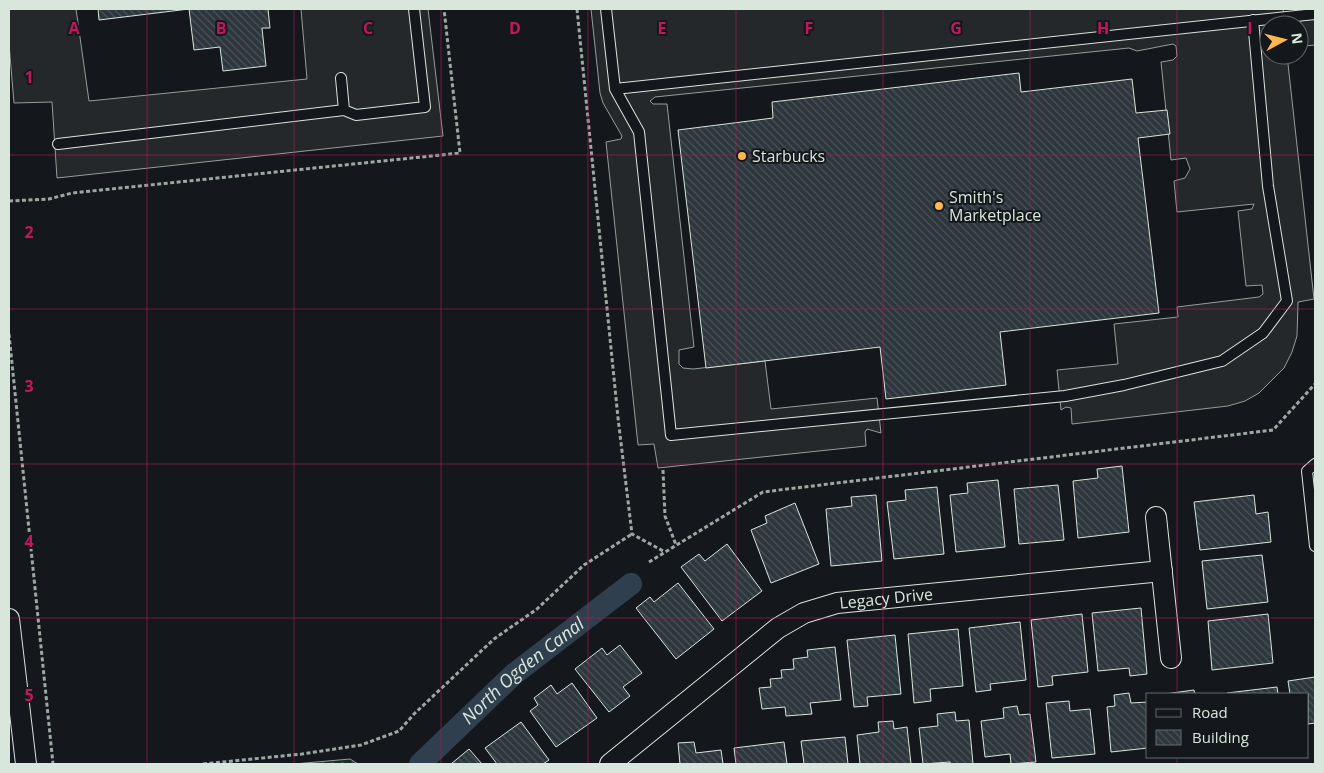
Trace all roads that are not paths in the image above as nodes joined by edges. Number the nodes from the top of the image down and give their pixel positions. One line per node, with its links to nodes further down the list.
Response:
1 (414, 9): 7 (lane)
2 (606, 9): 6 (lane)
3 (1315, 14): 4 (lane)
4 (1253, 20): 6 (lane); 6 (lane)
5 (341, 78): 7 (lane)
6 (615, 89)
7 (344, 110): 8 (lane)
8 (58, 144)
9 (1315, 464): 11 (lane)
10 (1156, 518): 12 (street)
11 (1315, 546)
12 (1162, 571): 14 (street); 16 (street, Legacy Drive)
13 (9, 619): 15 (street)
14 (1171, 658)
15 (26, 764)
16 (610, 764)

